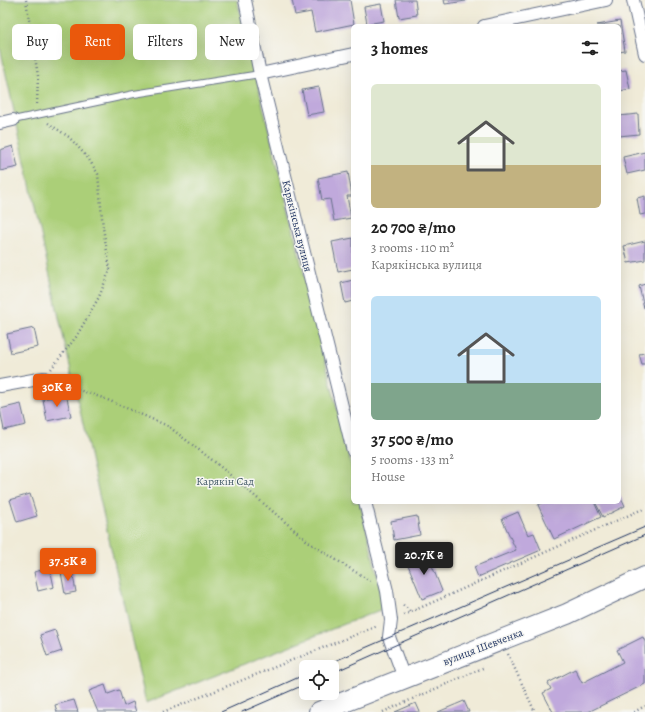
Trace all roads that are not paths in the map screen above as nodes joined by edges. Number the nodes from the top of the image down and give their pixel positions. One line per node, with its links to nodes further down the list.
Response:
1 (245, 0): 7 (street, Карякінська вулиця)
2 (606, 0): 4 (street)
3 (633, 0): 6 (street)
4 (493, 24)
5 (351, 54): 7 (street)
6 (645, 54)
7 (260, 74): 8 (lane); 12 (street, Карякінська вулиця)
8 (13, 120): 9 (street)
9 (0, 123)
10 (44, 378): 11 (street)
11 (0, 386)
12 (351, 443)
13 (366, 504): 15 (street)
14 (645, 576): 15 (main road, вулиця Шевченка)
15 (404, 678): 16 (main road, вулиця Шевченка)
16 (322, 711)

